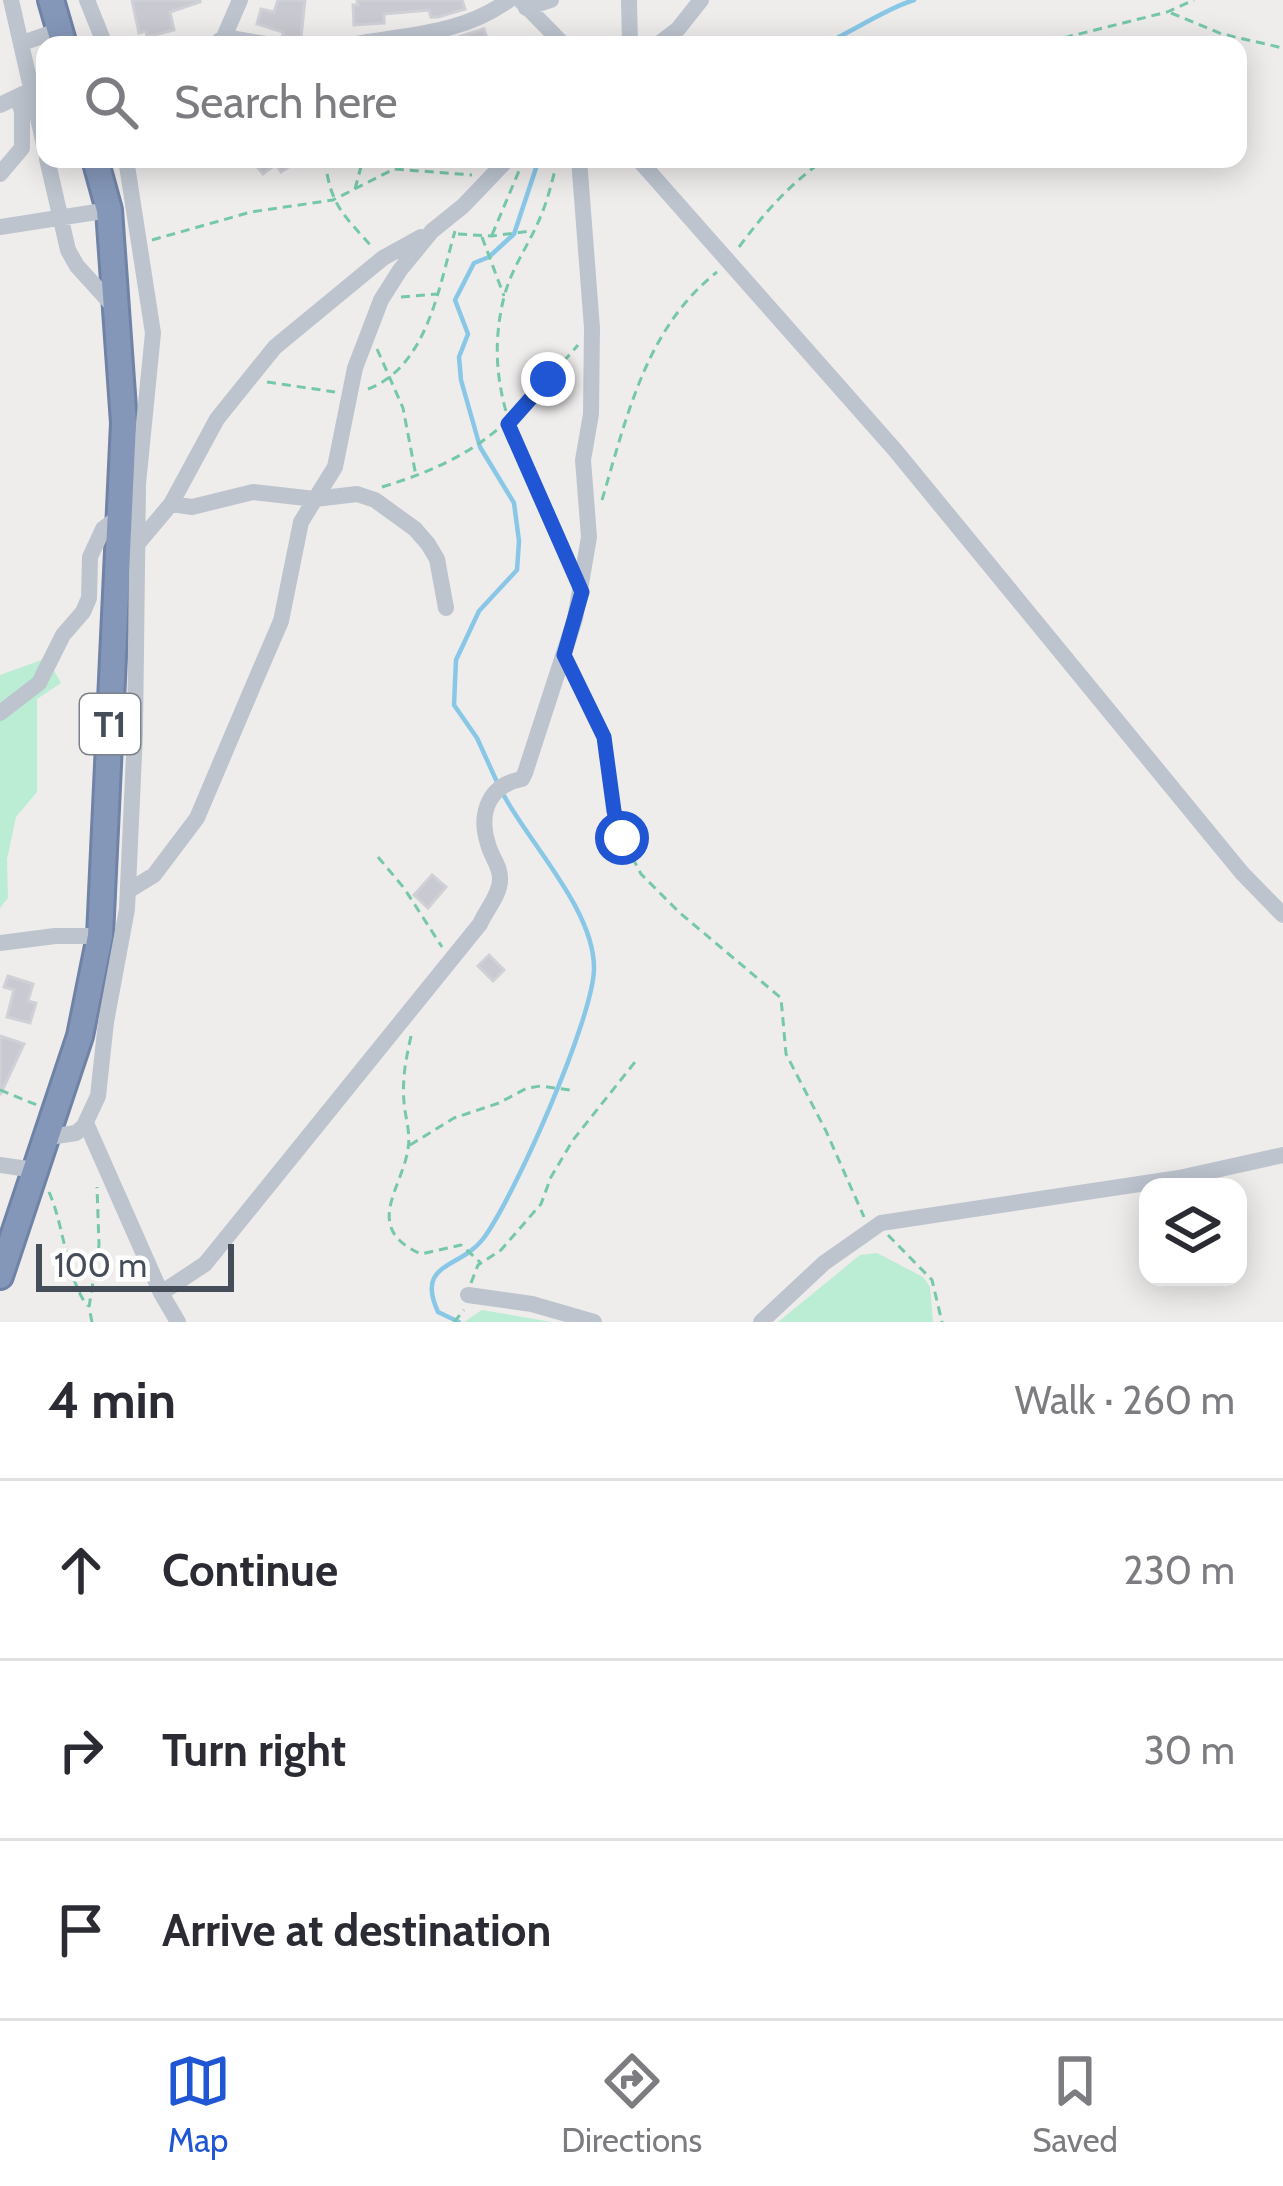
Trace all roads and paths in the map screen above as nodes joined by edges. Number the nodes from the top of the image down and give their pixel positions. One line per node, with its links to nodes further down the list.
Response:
1 (11, 0): 22 (street)
2 (51, 0): 11 (highway)
3 (88, 0): 12 (street)
4 (240, 0): 13 (street)
5 (551, 0): 9 (street)
6 (629, 0): 16 (street)
7 (701, 0): 17 (street)
8 (1194, 0): 10 (path)
9 (518, 3): 14 (street); 15 (street)
10 (1167, 12): 18 (path); 19 (path)
11 (61, 36)
12 (102, 36)
13 (222, 36)
14 (415, 36)
15 (554, 36)
16 (630, 36)
17 (668, 36)
18 (1071, 36)
19 (1231, 36)
20 (1247, 40): 23 (path)
21 (36, 41): 22 (street)
22 (22, 43): 24 (street)
23 (1283, 48)
24 (17, 97): 25 (street); 38 (street)
25 (36, 132)
26 (49, 168): 43 (street)
27 (101, 168): 42 (highway, T1)
28 (127, 168): 50 (street)
29 (328, 168): 40 (path)
30 (360, 168): 39 (path)
31 (488, 168): 39 (path)
32 (499, 168): 41 (street)
33 (520, 168): 49 (path)
34 (555, 168): 46 (path)
35 (580, 168): 57 (street)
36 (646, 168): 52 (street)
37 (813, 168): 52 (path)
38 (0, 174)
39 (354, 190): 40 (path)
40 (333, 200): 50 (path); 51 (path)
41 (463, 206): 45 (street); 47 (path)
42 (109, 210): 43 (street); 56 (highway, T1)
43 (61, 220): 44 (street); 56 (street)
44 (0, 227)
45 (432, 231): 51 (street); 55 (street)
46 (532, 231): 49 (path); 54 (path)
47 (454, 234): 48 (path); 53 (path)
48 (482, 236): 49 (path); 54 (path)
49 (492, 236)
50 (139, 245): 69 (street)
51 (382, 258): 59 (street)
52 (728, 262): 67 (path); 76 (street)
53 (437, 294): 55 (path); 60 (path)
54 (504, 296): 62 (path)
55 (381, 300): 58 (street)
56 (118, 311): 68 (highway, T1)
57 (592, 328): 62 (path); 70 (street)
58 (367, 335): 60 (path); 61 (street)
59 (249, 377): 61 (path); 66 (street)
60 (392, 378): 61 (path); 63 (path)
61 (349, 392): 65 (street)
62 (508, 424): 63 (path); 70 (path)
63 (416, 478): 64 (path)
64 (357, 494): 65 (street); 71 (street)
65 (315, 499): 66 (street); 75 (street)
66 (171, 504): 69 (street)
67 (600, 505)
68 (119, 517): 73 (street); 77 (highway, T1)
69 (139, 542): 75 (street)
70 (582, 592): 72 (street)
71 (446, 608)
72 (564, 655): 79 (street); 91 (path)
73 (0, 713)
74 (377, 857): 79 (path)
75 (128, 892): 84 (street)
76 (1283, 915)
77 (100, 936): 78 (street); 85 (highway, T1)
78 (0, 942)
79 (449, 958): 80 (street)
80 (412, 1004): 86 (path); 94 (street)
81 (635, 1062): 92 (path)
82 (0, 1090): 85 (path)
83 (570, 1090): 86 (path)
84 (86, 1123): 85 (street); 94 (street)
85 (52, 1125): 89 (highway, T1)
86 (409, 1146): 92 (path)
87 (1283, 1155): 91 (street)
88 (0, 1165): 89 (street)
89 (35, 1170): 93 (highway, T1); 96 (path)
90 (97, 1184): 96 (path)
91 (875, 1227): 101 (street); 102 (path)
92 (481, 1263): 95 (path)
93 (0, 1276)
94 (160, 1293): 97 (street)
95 (468, 1295): 99 (path); 100 (street)
96 (89, 1307): 98 (path)
97 (170, 1320)
98 (92, 1322)
99 (454, 1322)
100 (594, 1322)
101 (760, 1322)
102 (942, 1322)

